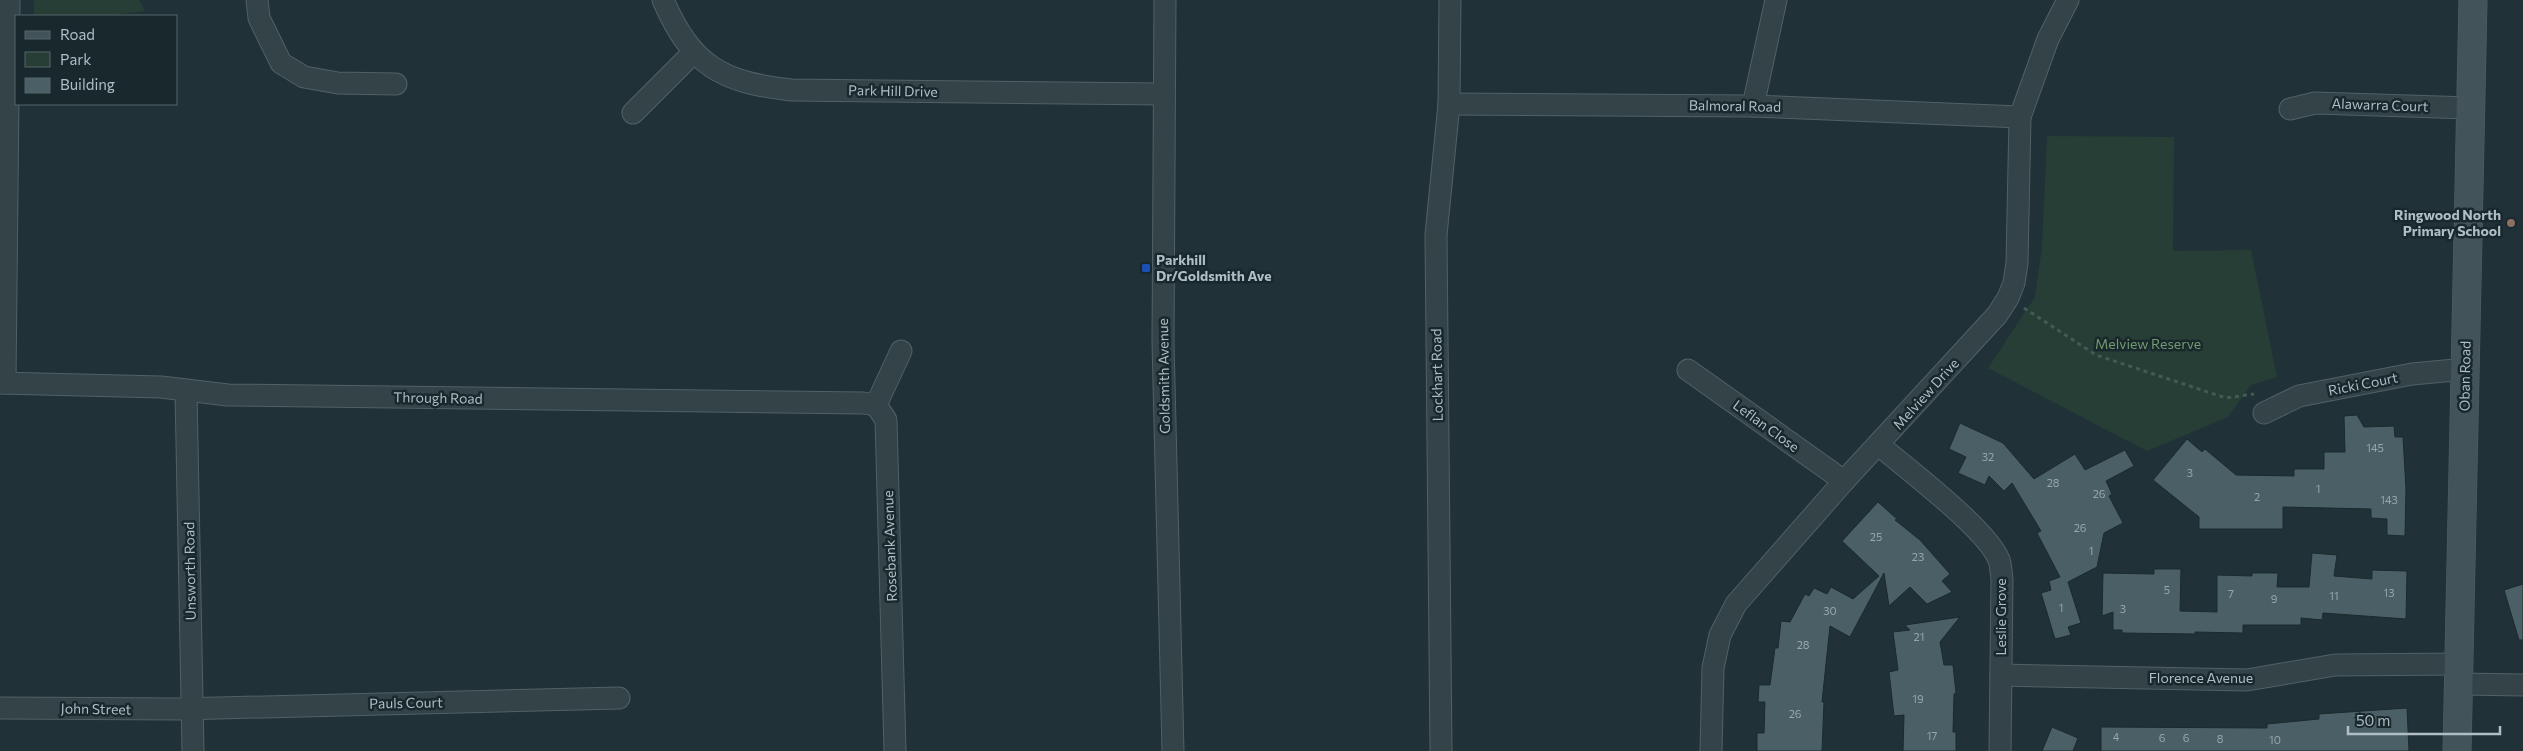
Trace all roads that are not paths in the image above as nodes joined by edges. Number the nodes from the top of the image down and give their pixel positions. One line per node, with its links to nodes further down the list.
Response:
1 (9, 0): 21 (street)
2 (256, 0): 10 (street)
3 (663, 0): 9 (street, Park Hill Drive)
4 (1165, 0): 11 (street, Goldsmith Avenue)
5 (1450, 0): 12 (street, Lockhart Road)
6 (1776, 0): 13 (street)
7 (2068, 0): 17 (street, Melview Drive)
8 (2473, 0): 14 (street, Oban Road)
9 (694, 53): 11 (street, Park Hill Drive); 16 (street)
10 (396, 84)
11 (1164, 94): 35 (street, Goldsmith Avenue)
12 (1449, 104): 13 (street, Balmoral Road); 36 (street, Lockhart Road)
13 (1753, 106): 17 (street, Balmoral Road)
14 (2470, 108): 15 (street, Alawarra Court); 19 (street, Oban Road)
15 (2290, 109)
16 (633, 113)
17 (2020, 117): 25 (street, Melview Drive)
18 (901, 350): 23 (street)
19 (2466, 369): 24 (street, Ricki Court); 27 (street, Oban Road)
20 (1688, 370): 26 (street, Leflan Close)
21 (2, 383): 22 (street, Through Road)
22 (186, 391): 23 (street, Through Road); 32 (street, Unsworth Road)
23 (876, 405): 34 (street, Rosebank Avenue)
24 (2264, 413)
25 (1879, 445): 26 (street, Melview Drive); 28 (street, Leslie Grove)
26 (1844, 482): 37 (street, Melview Drive)
27 (2459, 674): 28 (street, Florence Avenue); 29 (street, Florence Avenue); 39 (street, Oban Road)
28 (2001, 675): 38 (street, Leslie Grove)
29 (2523, 685)
30 (619, 698): 32 (street, Pauls Court)
31 (0, 708): 32 (street, John Street)
32 (192, 709): 33 (street, Unsworth Road)
33 (193, 751)
34 (895, 751)
35 (1173, 751)
36 (1441, 751)
37 (1711, 751)
38 (2000, 751)
39 (2457, 751)

